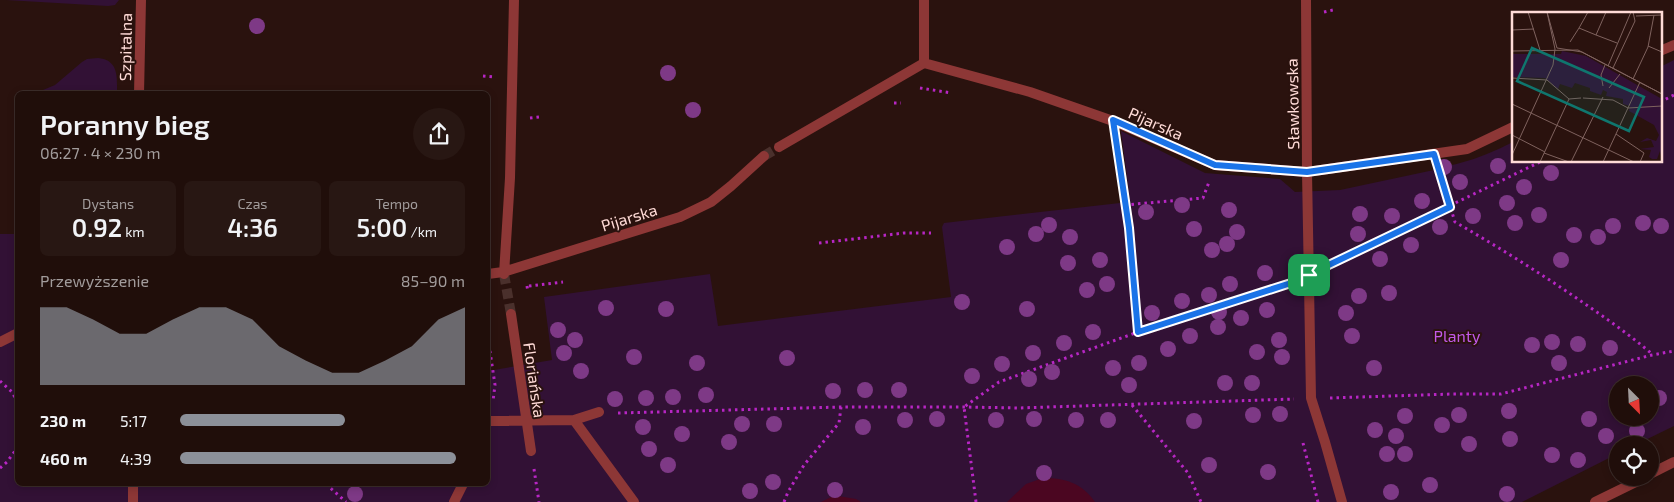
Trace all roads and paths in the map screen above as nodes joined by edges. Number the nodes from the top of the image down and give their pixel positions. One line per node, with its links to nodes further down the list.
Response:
1 (140, 0): 8 (street, Szpitalna)
2 (514, 0): 23 (street)
3 (924, 0): 7 (street)
4 (1306, 0): 17 (street, Sławkowska)
5 (1674, 44): 6 (street)
6 (1662, 50)
7 (924, 63): 11 (street, Pijarska); 13 (street)
8 (139, 91)
9 (1674, 95): 10 (path)
10 (1662, 101)
11 (1113, 120): 17 (street, Pijarska); 19 (path)
12 (1512, 127): 14 (street, Pijarska)
13 (779, 147)
14 (1434, 154): 17 (street, Pijarska); 20 (path)
15 (764, 156): 23 (street, Pijarska)
16 (1540, 162): 20 (path)
17 (1307, 172): 25 (street, Sławkowska)
18 (1209, 182): 19 (path)
19 (1125, 205): 29 (path)
20 (1450, 207): 25 (path); 34 (path)
21 (932, 233): 22 (path)
22 (819, 243)
23 (503, 273): 24 (street, Pijarska)
24 (490, 274)
25 (1309, 275): 29 (path); 67 (street, Sławkowska)
26 (563, 282): 27 (path)
27 (528, 292)
28 (511, 314): 45 (street, Floriańska)
29 (1138, 332): 40 (path)
30 (15, 334): 31 (street)
31 (0, 342)
32 (1674, 350): 34 (path)
33 (490, 351): 43 (path)
34 (1652, 355): 37 (path)
35 (0, 381): 36 (path)
36 (15, 398)
37 (1342, 398)
38 (1132, 405): 40 (path); 41 (path); 65 (path)
39 (841, 407): 40 (path); 42 (path); 63 (path)
40 (964, 407): 64 (path)
41 (1294, 408)
42 (599, 412): 44 (street)
43 (490, 418)
44 (574, 420): 45 (street); 62 (street)
45 (526, 421): 46 (street); 48 (street, Floriańska)
46 (490, 424)
47 (1301, 436): 66 (path)
48 (531, 451)
49 (15, 452): 52 (path)
50 (1674, 462): 53 (street)
51 (533, 464): 61 (path)
52 (0, 468)
53 (1659, 470)
54 (133, 486): 58 (street)
55 (328, 486): 59 (path)
56 (462, 486): 60 (street)
57 (1628, 486): 68 (street)
58 (133, 502)
59 (346, 502)
60 (454, 502)
61 (539, 502)
62 (634, 502)
63 (784, 502)
64 (976, 502)
65 (1201, 502)
66 (1318, 502)
67 (1342, 502)
68 (1595, 502)

